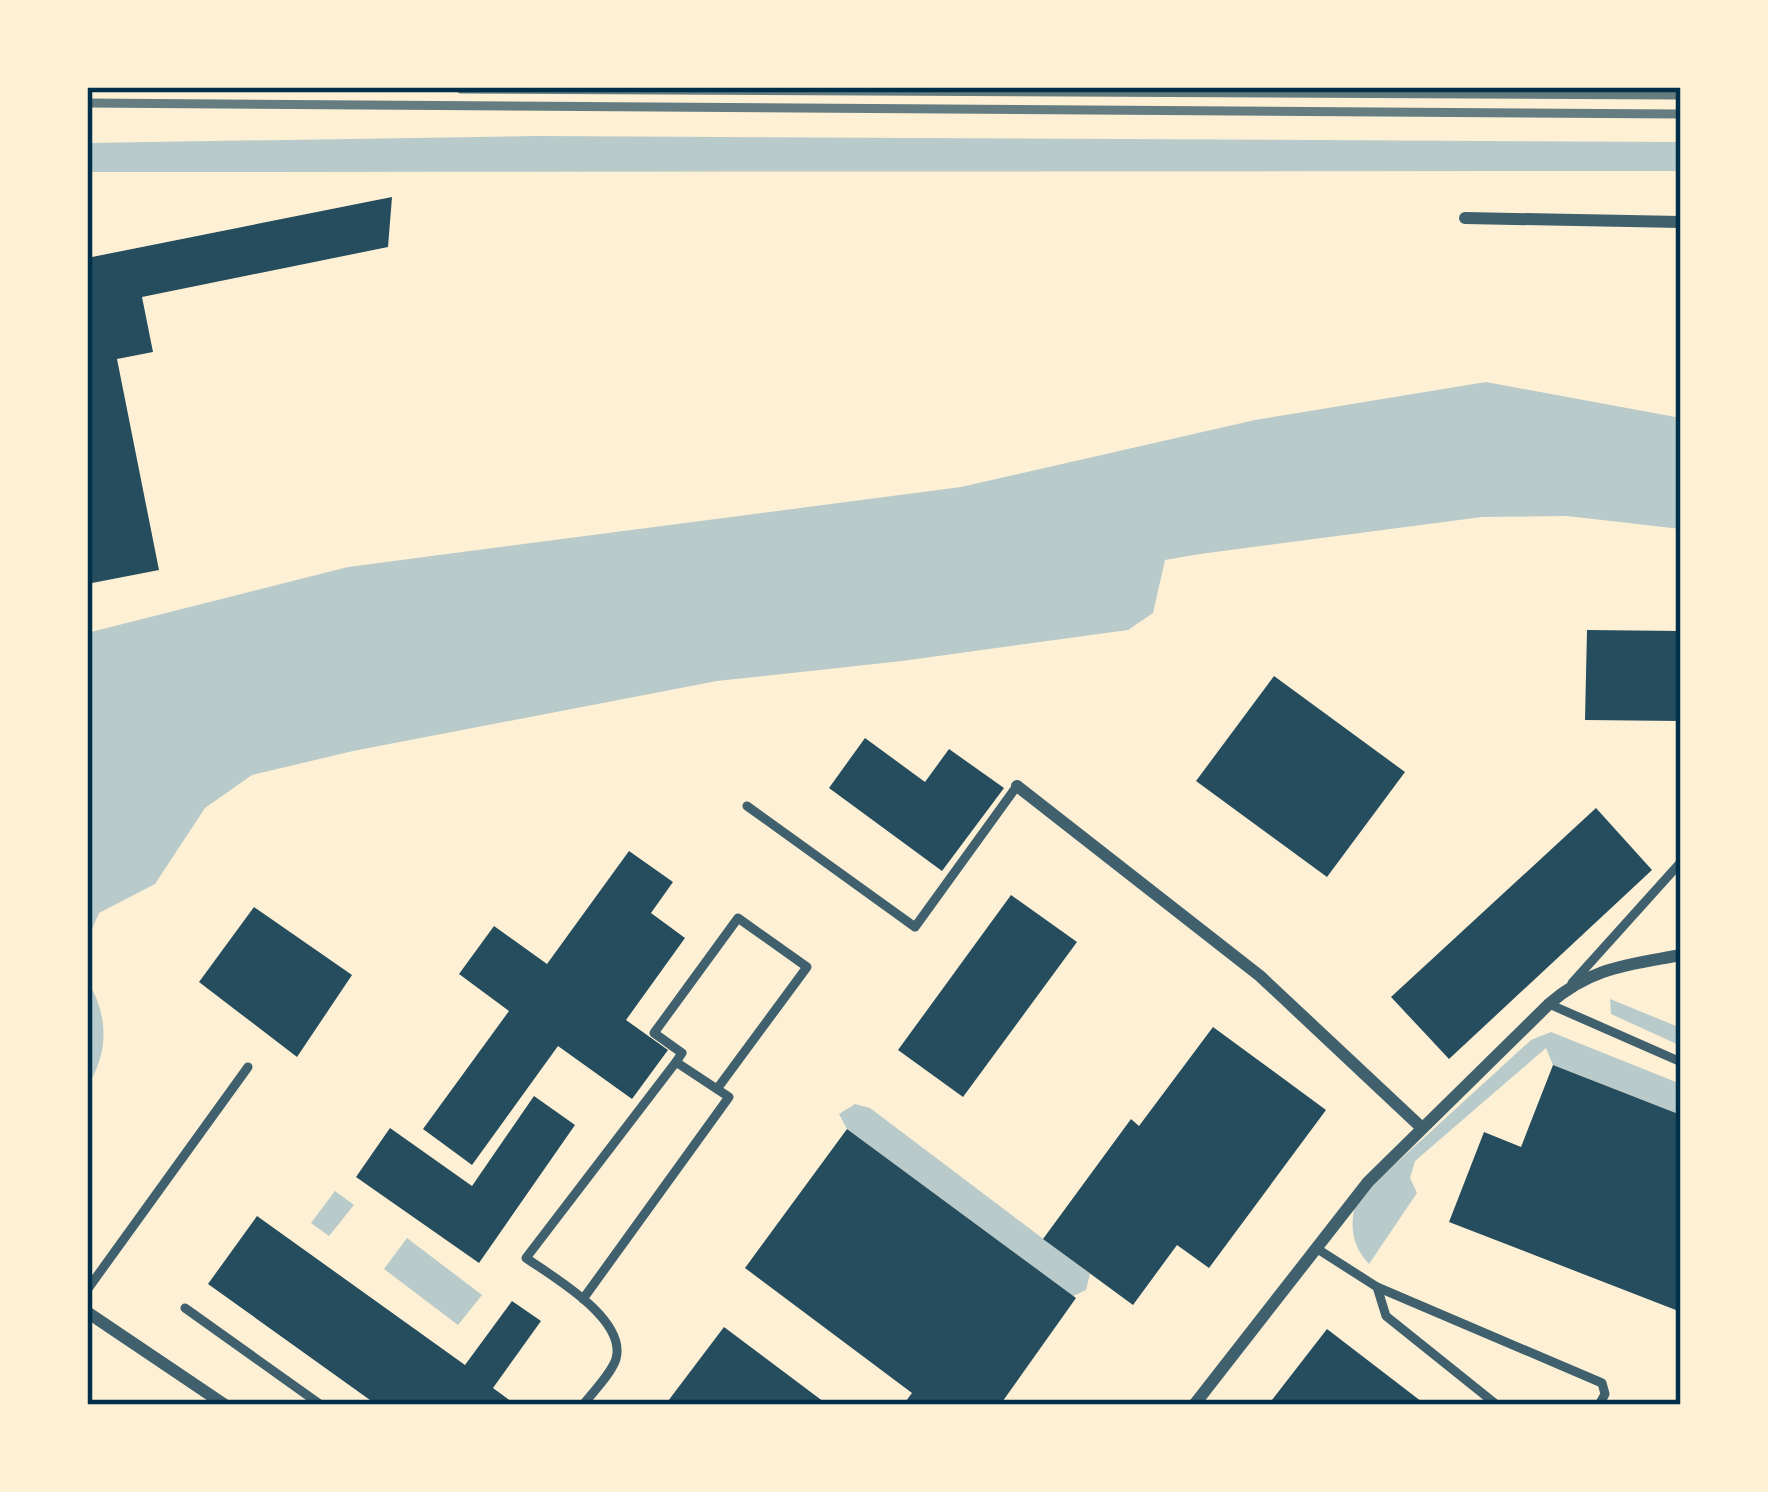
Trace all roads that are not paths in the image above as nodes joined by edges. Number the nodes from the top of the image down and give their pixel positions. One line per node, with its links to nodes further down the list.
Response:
1 (1465, 218): 2 (street)
2 (1681, 222)
3 (1017, 786): 4 (lane); 13 (street)
4 (748, 806)
5 (1681, 862): 7 (lane)
6 (1681, 955): 7 (street)
7 (1572, 983): 8 (street)
8 (1549, 1004): 10 (lane); 13 (street)
9 (676, 1062): 12 (lane); 12 (lane); 17 (lane)
10 (1681, 1062)
11 (248, 1067): 16 (lane)
12 (718, 1089): 17 (lane)
13 (1422, 1128): 14 (street)
14 (1316, 1248): 15 (lane); 23 (street)
15 (1376, 1287): 24 (lane); 25 (lane)
16 (87, 1290)
17 (583, 1299): 22 (lane)
18 (185, 1308): 21 (lane)
19 (87, 1312): 20 (street)
20 (225, 1405)
21 (321, 1405)
22 (583, 1405)
23 (1194, 1405)
24 (1497, 1405)
25 (1599, 1405)

